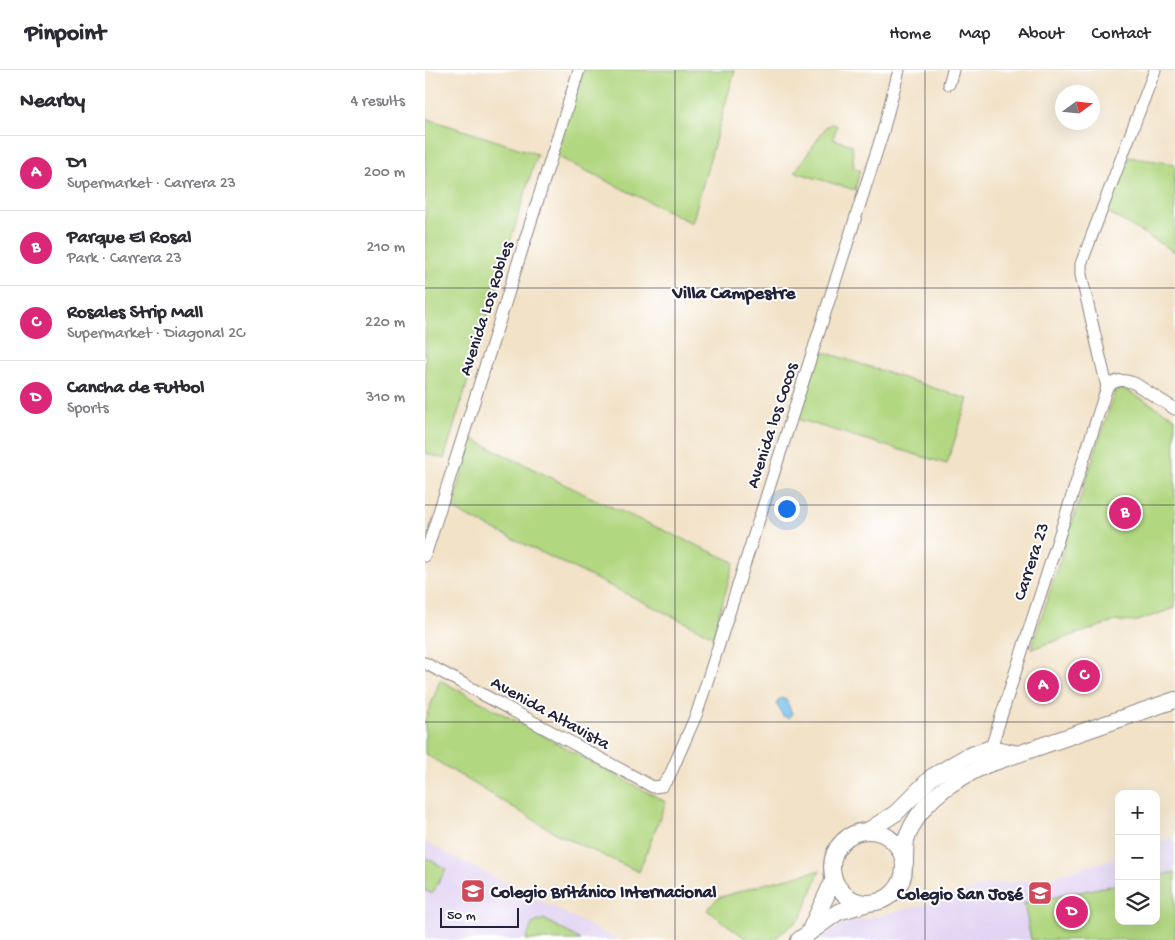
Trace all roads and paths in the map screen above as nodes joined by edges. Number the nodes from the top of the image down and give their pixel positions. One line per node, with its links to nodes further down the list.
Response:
1 (579, 70): 8 (street, Avenida Los Robles)
2 (899, 70): 14 (street, Avenida los Cocos)
3 (953, 70): 5 (street)
4 (1155, 70): 6 (street)
5 (949, 84)
6 (1107, 387): 7 (street); 11 (street, Carrera 23)
7 (1175, 409)
8 (425, 556)
9 (425, 663): 14 (street, Avenida Altavista)
10 (1175, 700): 12 (street)
11 (991, 748): 12 (street); 13 (street, Carrera 23); 15 (street)
12 (1018, 754): 13 (street)
13 (986, 765): 16 (street)
14 (662, 786)
15 (869, 830): 16 (street); 17 (street)
16 (905, 864): 18 (street)
17 (834, 879): 18 (street); 19 (street)
18 (865, 904): 19 (street)
19 (804, 935)

